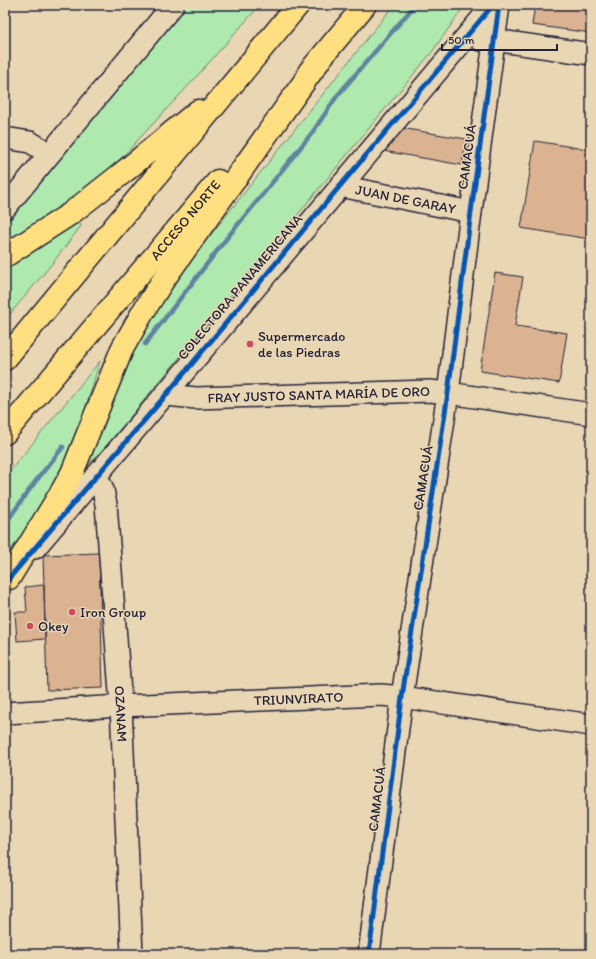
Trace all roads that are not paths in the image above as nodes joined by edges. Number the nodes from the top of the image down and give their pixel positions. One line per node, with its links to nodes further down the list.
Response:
1 (173, 5): 12 (street)
2 (298, 5): 10 (highway)
3 (365, 5): 9 (highway, ACCESO NORTE)
4 (493, 5): 6 (street, COLECTORA PANAMERICANA)
5 (499, 5): 7 (street, CAMACUÁ)
6 (464, 39): 7 (street); 13 (street, COLECTORA PANAMERICANA)
7 (494, 40): 8 (street); 15 (street, CAMACUÁ)
8 (591, 54)
9 (319, 60): 21 (highway, ACCESO NORTE); 23 (highway)
10 (237, 78): 16 (highway); 17 (highway)
11 (5, 138): 12 (street)
12 (48, 155): 14 (street)
13 (340, 186): 15 (street, JUAN DE GARAY); 19 (street, COLECTORA PANAMERICANA)
14 (5, 208)
15 (471, 212): 18 (street, CAMACUÁ)
16 (5, 256)
17 (5, 360)
18 (448, 393): 19 (street, FRAY JUSTO SANTA MARÍA DE ORO); 20 (street, FRAY JUSTO SANTA MARÍA DE ORO); 24 (street, CAMACUÁ)
19 (166, 395): 22 (street, COLECTORA PANAMERICANA)
20 (591, 414)
21 (5, 433)
22 (97, 476): 23 (street, COLECTORA PANAMERICANA); 25 (street, OZANAM)
23 (7, 581)
24 (402, 696): 25 (street, TRIUNVIRATO); 27 (street, TRIUNVIRATO); 29 (street, CAMACUÁ)
25 (121, 706): 26 (street, TRIUNVIRATO); 28 (street, OZANAM)
26 (5, 713)
27 (591, 725)
28 (132, 954)
29 (369, 954)

